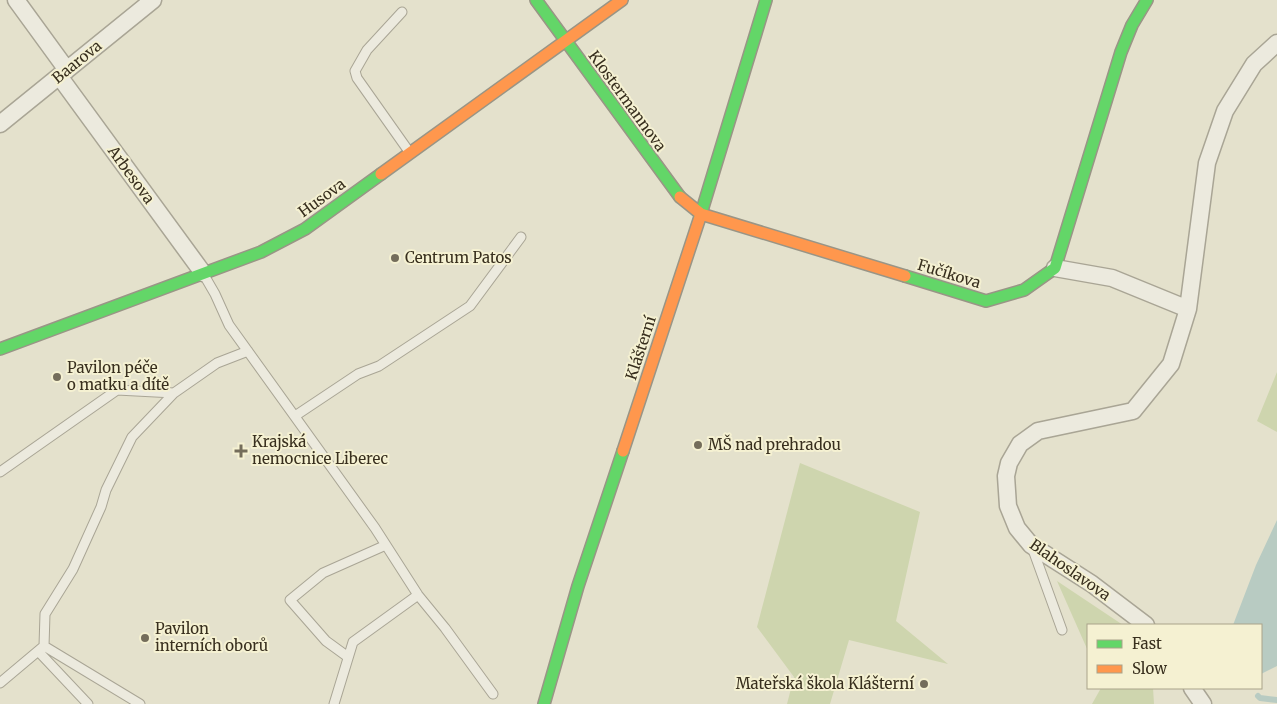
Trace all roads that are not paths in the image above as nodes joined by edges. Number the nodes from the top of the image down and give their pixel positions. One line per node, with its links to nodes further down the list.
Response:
1 (16, 0): 10 (street, Arbesova)
2 (154, 0): 10 (street, Baarova)
3 (536, 0): 8 (street, Klostermannova)
4 (622, 0): 8 (street, Husova)
5 (766, 0): 13 (street, Klášterní)
6 (1147, 0): 15 (street)
7 (402, 12): 12 (lane)
8 (565, 41): 12 (street, Husova); 13 (street, Klostermannova)
9 (1277, 43): 17 (street, Blahoslavova)
10 (63, 73): 11 (street, Baarova); 16 (street, Arbesova)
11 (0, 124)
12 (410, 153): 16 (street, Husova)
13 (700, 214): 15 (street, Fučíkova); 36 (street, Klášterní)
14 (521, 238): 21 (lane)
15 (1055, 268): 17 (street)
16 (203, 273): 18 (street, Husova); 19 (lane)
17 (1188, 309): 24 (street, Blahoslavova)
18 (0, 349)
19 (248, 351): 20 (lane); 21 (lane)
20 (174, 393): 22 (lane); 28 (lane)
21 (295, 416): 23 (lane)
22 (0, 472)
23 (386, 545): 25 (lane); 29 (lane)
24 (1031, 545): 26 (street, Blahoslavova); 27 (lane)
25 (418, 595): 29 (lane); 32 (lane)
26 (1145, 624)
27 (1062, 630)
28 (41, 648): 30 (lane); 33 (lane); 34 (lane)
29 (348, 657): 35 (lane)
30 (0, 683)
31 (1193, 689): 37 (street)
32 (493, 694)
33 (88, 704)
34 (140, 704)
35 (334, 704)
36 (544, 704)
37 (1203, 704)

